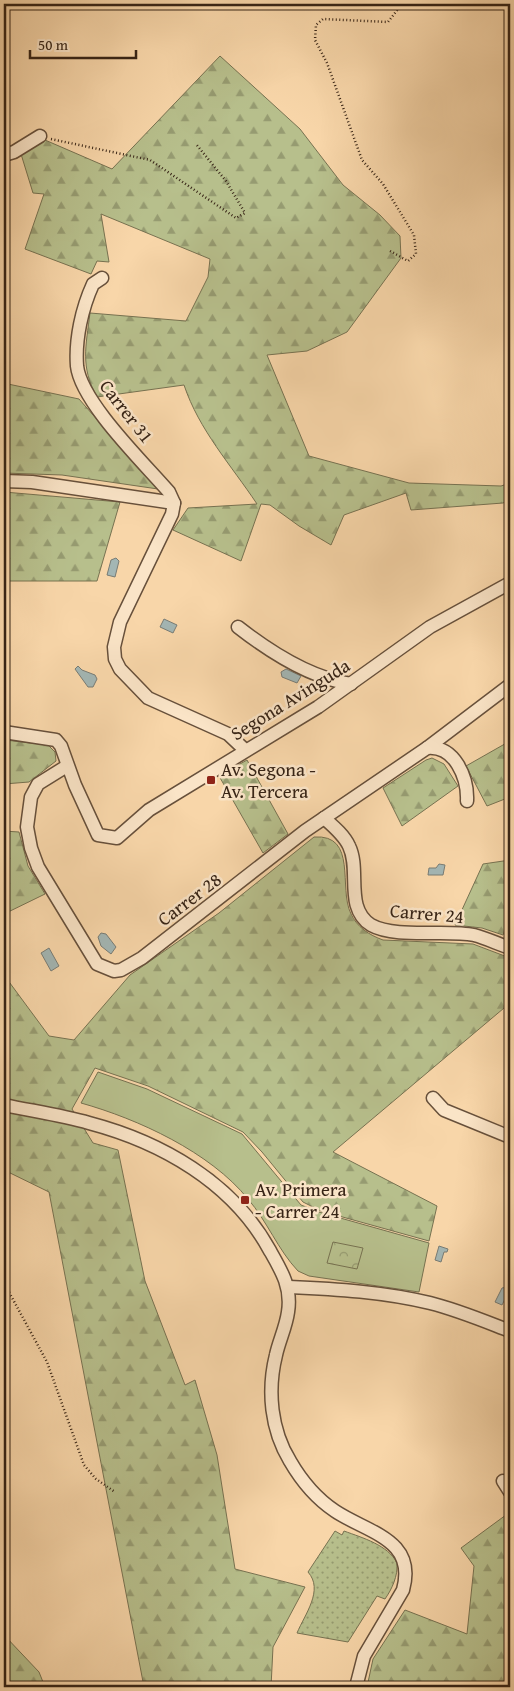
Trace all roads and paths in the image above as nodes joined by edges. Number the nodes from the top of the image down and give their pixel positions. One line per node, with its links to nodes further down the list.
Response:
1 (402, 4): 5 (path)
2 (40, 136): 3 (path); 4 (street)
3 (196, 144)
4 (4, 155)
5 (390, 251)
6 (102, 278): 8 (street, Carrer 31)
7 (4, 481): 8 (street)
8 (174, 503): 15 (street)
9 (510, 583): 11 (street, Segona Avinguda)
10 (238, 627): 11 (street)
11 (351, 684): 15 (street, Segona Avinguda)
12 (510, 685): 14 (street, Carrer 28)
13 (4, 732): 16 (street, Segona Avinguda)
14 (427, 748): 17 (street); 18 (street, Carrer 28)
15 (245, 750): 16 (street, Segona Avinguda)
16 (67, 766): 18 (street, Carrer 28)
17 (467, 801)
18 (324, 818): 19 (street, Carrer 24)
19 (510, 948)
20 (433, 1098): 22 (street)
21 (4, 1105): 24 (street)
22 (510, 1138)
23 (4, 1283): 26 (path)
24 (289, 1287): 25 (street); 27 (street)
25 (510, 1331)
26 (115, 1492)
27 (356, 1687)

